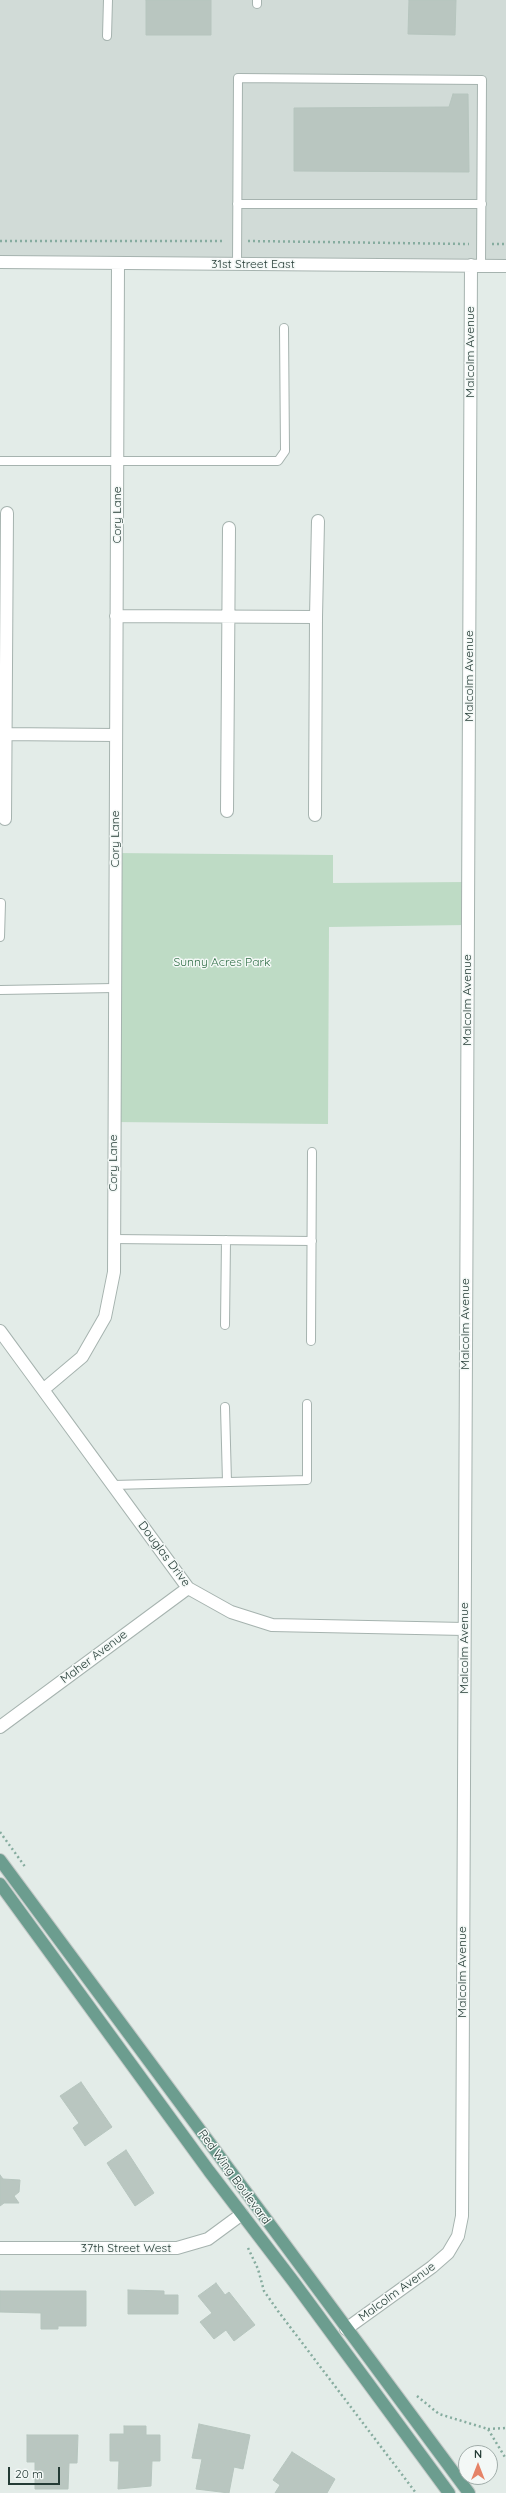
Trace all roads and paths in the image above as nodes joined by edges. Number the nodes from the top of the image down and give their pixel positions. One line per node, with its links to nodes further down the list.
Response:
1 (108, 0): 2 (lane)
2 (107, 36)
3 (237, 204): 4 (lane); 4 (lane); 6 (lane)
4 (482, 204): 7 (lane)
5 (0, 241): 6 (path)
6 (237, 241): 7 (path); 11 (lane)
7 (482, 244): 8 (path); 12 (lane)
8 (506, 244)
9 (0, 262): 10 (street, 31st Street East)
10 (118, 263): 11 (street, 31st Street East); 16 (street, Cory Lane)
11 (237, 264): 12 (street, 31st Street East)
12 (476, 265): 13 (street, 31st Street East); 45 (street, Malcolm Avenue)
13 (506, 266)
14 (284, 328): 16 (lane)
15 (0, 461): 16 (lane)
16 (117, 462): 20 (street, Cory Lane)
17 (7, 514): 23 (street)
18 (318, 521): 22 (street)
19 (229, 528): 21 (street)
20 (116, 616): 21 (street); 24 (street, Cory Lane)
21 (229, 617): 22 (street); 25 (street)
22 (316, 617): 26 (street)
23 (3, 734): 24 (street); 27 (street)
24 (116, 735): 30 (street, Cory Lane)
25 (227, 811)
26 (315, 816)
27 (5, 819)
28 (1, 903): 29 (lane)
29 (0, 937)
30 (114, 988): 31 (lane); 33 (street, Cory Lane)
31 (0, 990)
32 (312, 1152): 35 (lane)
33 (114, 1239): 34 (lane); 39 (street, Cory Lane)
34 (226, 1240): 35 (lane); 36 (lane)
35 (312, 1241): 38 (lane)
36 (225, 1325)
37 (0, 1331): 39 (street, Douglas Drive)
38 (311, 1341)
39 (44, 1389): 43 (street, Douglas Drive)
40 (307, 1404): 42 (lane)
41 (225, 1407): 42 (lane)
42 (227, 1482): 43 (lane)
43 (114, 1485): 44 (street, Douglas Drive)
44 (188, 1588): 45 (street, Douglas Drive); 46 (street, Maher Avenue)
45 (464, 1629): 54 (street, Malcolm Avenue)
46 (0, 1727)
47 (0, 1832): 49 (path)
48 (0, 1860): 54 (main road, Red Wing Boulevard)
49 (28, 1870)
50 (0, 1884): 51 (main road, Red Wing Boulevard)
51 (242, 2214): 53 (street, 37th Street West); 60 (main road, Red Wing Boulevard)
52 (245, 2243): 59 (path)
53 (0, 2248)
54 (346, 2329): 61 (main road, Red Wing Boulevard)
55 (414, 2391): 57 (path)
56 (506, 2428): 57 (path)
57 (488, 2429): 58 (path)
58 (506, 2460)
59 (416, 2493)
60 (449, 2493)
61 (469, 2493)

